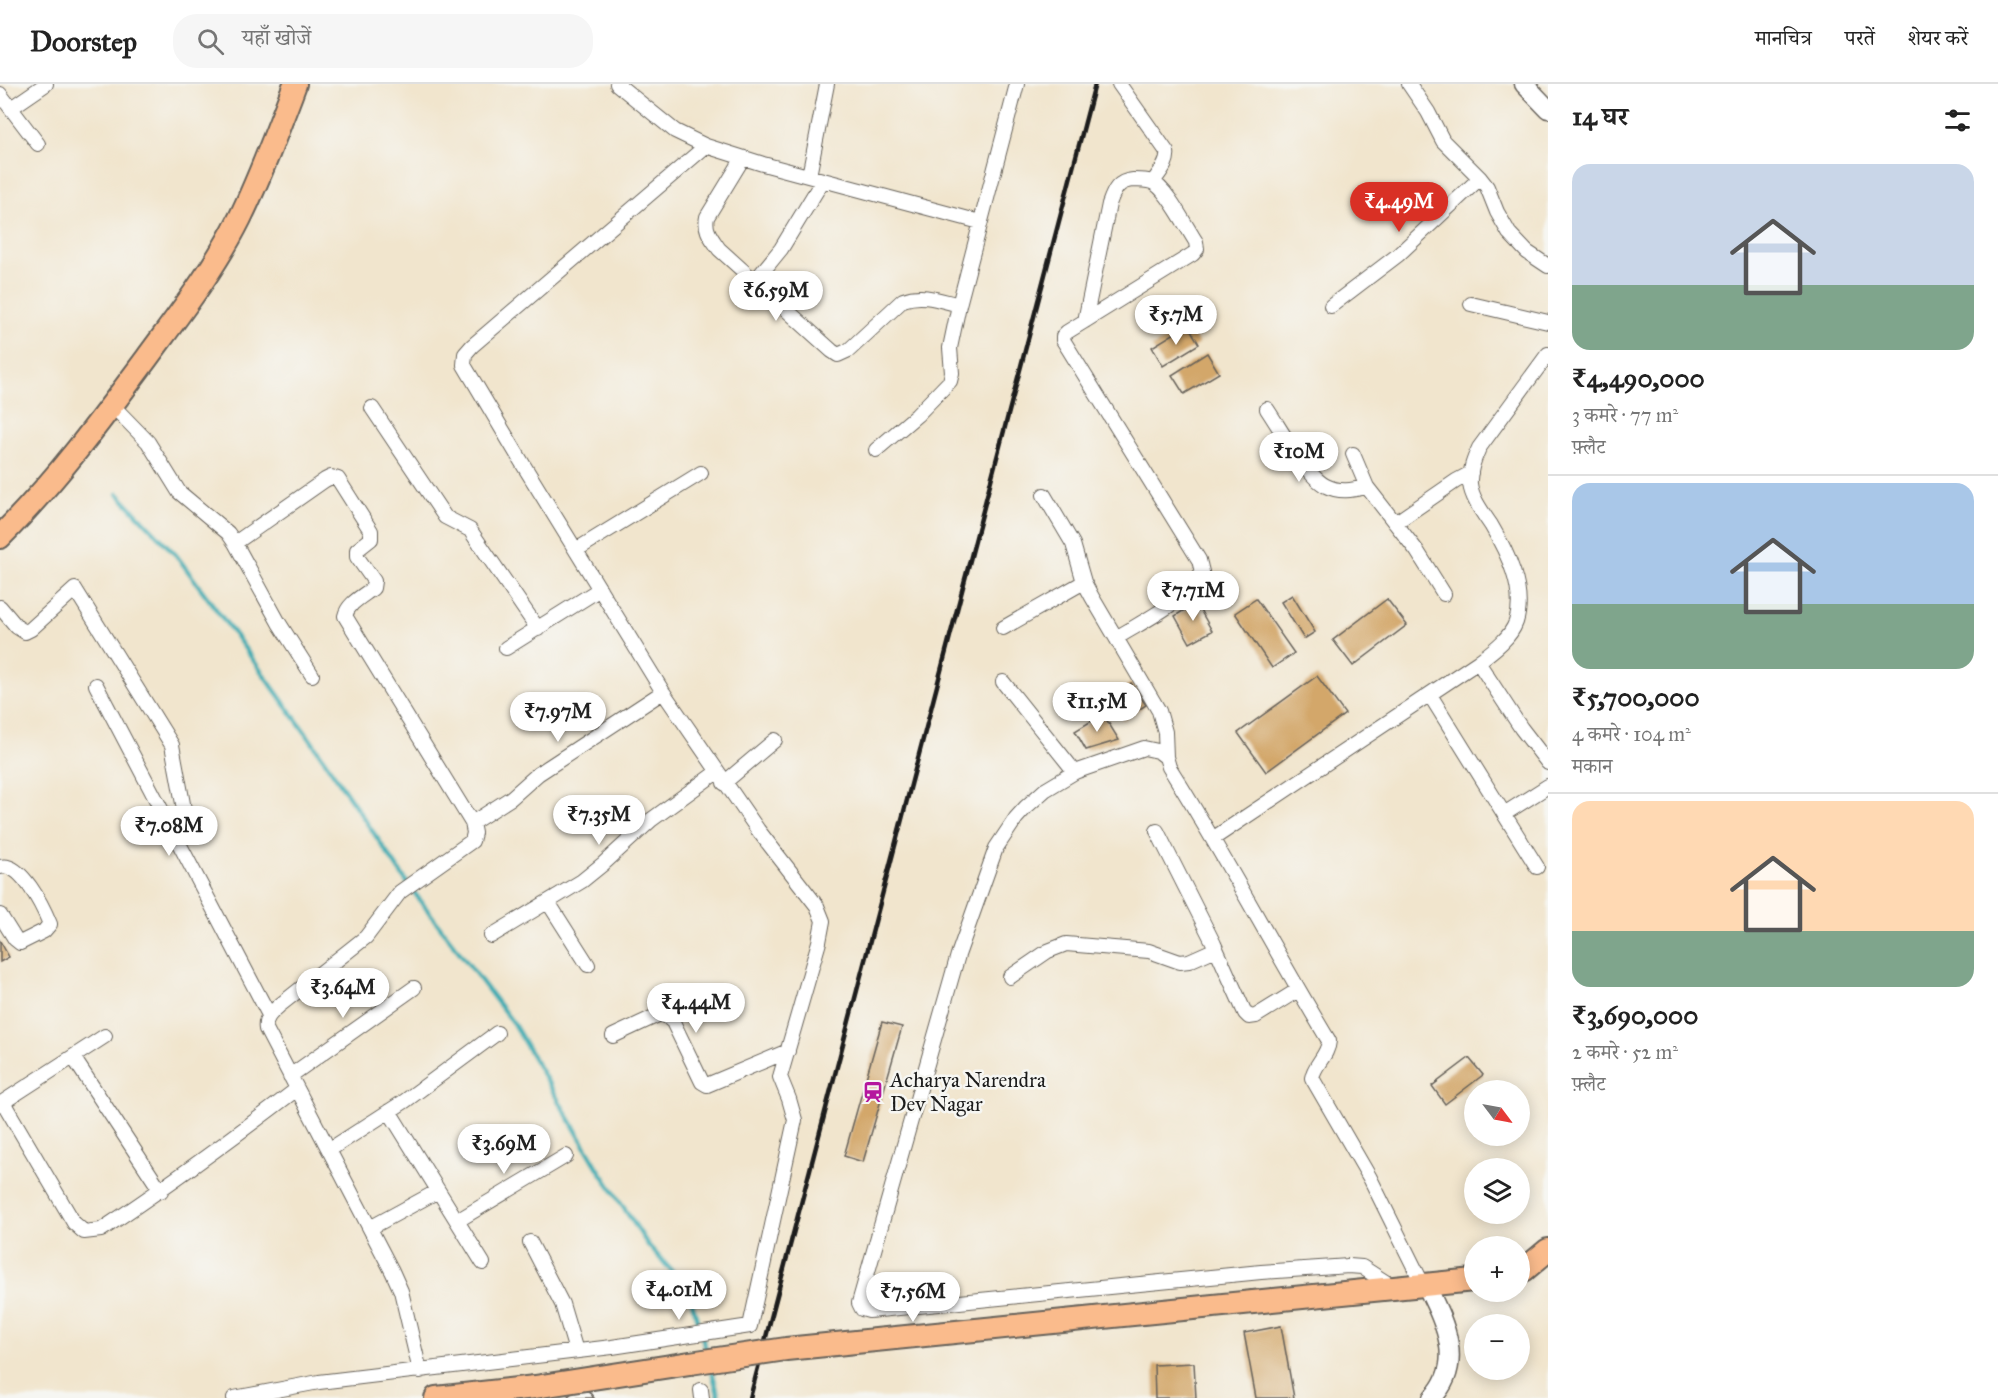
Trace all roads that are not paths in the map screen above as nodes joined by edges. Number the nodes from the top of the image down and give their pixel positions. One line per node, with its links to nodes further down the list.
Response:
1 (46, 84): 10 (street)
2 (296, 84): 27 (main road)
3 (617, 84): 13 (street)
4 (828, 84): 15 (street)
5 (1017, 84): 18 (street)
6 (1119, 84): 17 (street)
7 (1409, 84): 16 (street)
8 (1524, 84): 11 (street)
9 (0, 94): 10 (street)
10 (11, 108): 12 (street)
11 (1548, 110)
12 (38, 144)
13 (705, 146): 14 (street); 39 (street)
14 (743, 158): 15 (street); 20 (street)
15 (816, 178): 18 (street); 20 (street)
16 (1480, 178): 19 (street); 23 (street)
17 (1153, 182): 24 (street); 24 (street)
18 (980, 222): 22 (street)
19 (1548, 266)
20 (755, 281): 22 (street)
21 (1471, 304): 25 (street)
22 (959, 305): 30 (street)
23 (1331, 306)
24 (1084, 321): 46 (street)
25 (1548, 322)
26 (1548, 354): 33 (street)
27 (112, 405): 37 (main road); 38 (street)
28 (372, 408): 44 (street)
29 (1267, 409): 34 (street)
30 (876, 450)
31 (1353, 454): 34 (street)
32 (701, 473): 39 (street)
33 (1471, 473): 36 (street); 48 (street)
34 (1367, 487): 36 (street)
35 (1044, 495): 40 (street)
36 (1395, 523): 42 (street)
37 (0, 537)
38 (235, 543): 49 (street); 61 (street)
39 (576, 550): 41 (street)
40 (1084, 582): 45 (street); 46 (street)
41 (600, 589): 44 (street); 52 (street)
42 (1444, 594)
43 (0, 607): 64 (street)
44 (538, 628): 47 (street)
45 (1003, 628)
46 (1116, 638): 55 (street)
47 (506, 648)
48 (1478, 662): 53 (street); 56 (street)
49 (312, 675)
50 (1003, 682): 57 (street)
51 (96, 685): 64 (street)
52 (663, 692): 58 (street); 61 (street)
53 (1430, 695): 60 (street); 63 (street)
54 (776, 740): 58 (street)
55 (1166, 757): 57 (street); 63 (street)
56 (1548, 763)
57 (1075, 772): 97 (street)
58 (721, 777): 67 (street); 79 (street)
59 (1548, 786): 60 (street)
60 (1504, 814): 66 (street)
61 (472, 823): 75 (street)
62 (1157, 831): 70 (street)
63 (1214, 838): 74 (street)
64 (178, 839): 75 (street)
65 (0, 867): 68 (street)
66 (1538, 867)
67 (548, 903): 69 (street); 71 (street)
68 (0, 915)
69 (491, 936)
70 (1216, 949): 72 (street); 74 (street)
71 (588, 965)
72 (1010, 977)
73 (414, 987): 81 (street)
74 (1298, 990): 96 (street)
75 (269, 1015): 81 (street)
76 (497, 1033): 84 (street)
77 (105, 1036): 80 (street)
78 (614, 1036): 79 (street)
79 (788, 1051): 98 (street)
80 (73, 1057): 83 (street); 87 (street)
81 (290, 1076): 82 (street)
82 (297, 1089): 85 (street); 87 (street)
83 (2, 1103): 87 (street)
84 (389, 1111): 85 (street); 88 (street)
85 (329, 1150): 90 (street)
86 (566, 1156): 89 (street)
87 (161, 1191)
88 (438, 1191): 89 (street); 90 (street)
89 (457, 1221): 93 (street)
90 (370, 1228): 99 (street)
91 (530, 1242): 98 (street)
92 (1548, 1250): 94 (main road)
93 (483, 1263)
94 (1530, 1265)
95 (1464, 1281): 96 (main road)
96 (1425, 1285): 97 (main road); 100 (street)
97 (1395, 1288): 102 (main road, bridge)
98 (576, 1352): 99 (street)
99 (420, 1371): 101 (street)
100 (1436, 1396)
101 (234, 1398)
102 (447, 1398)

